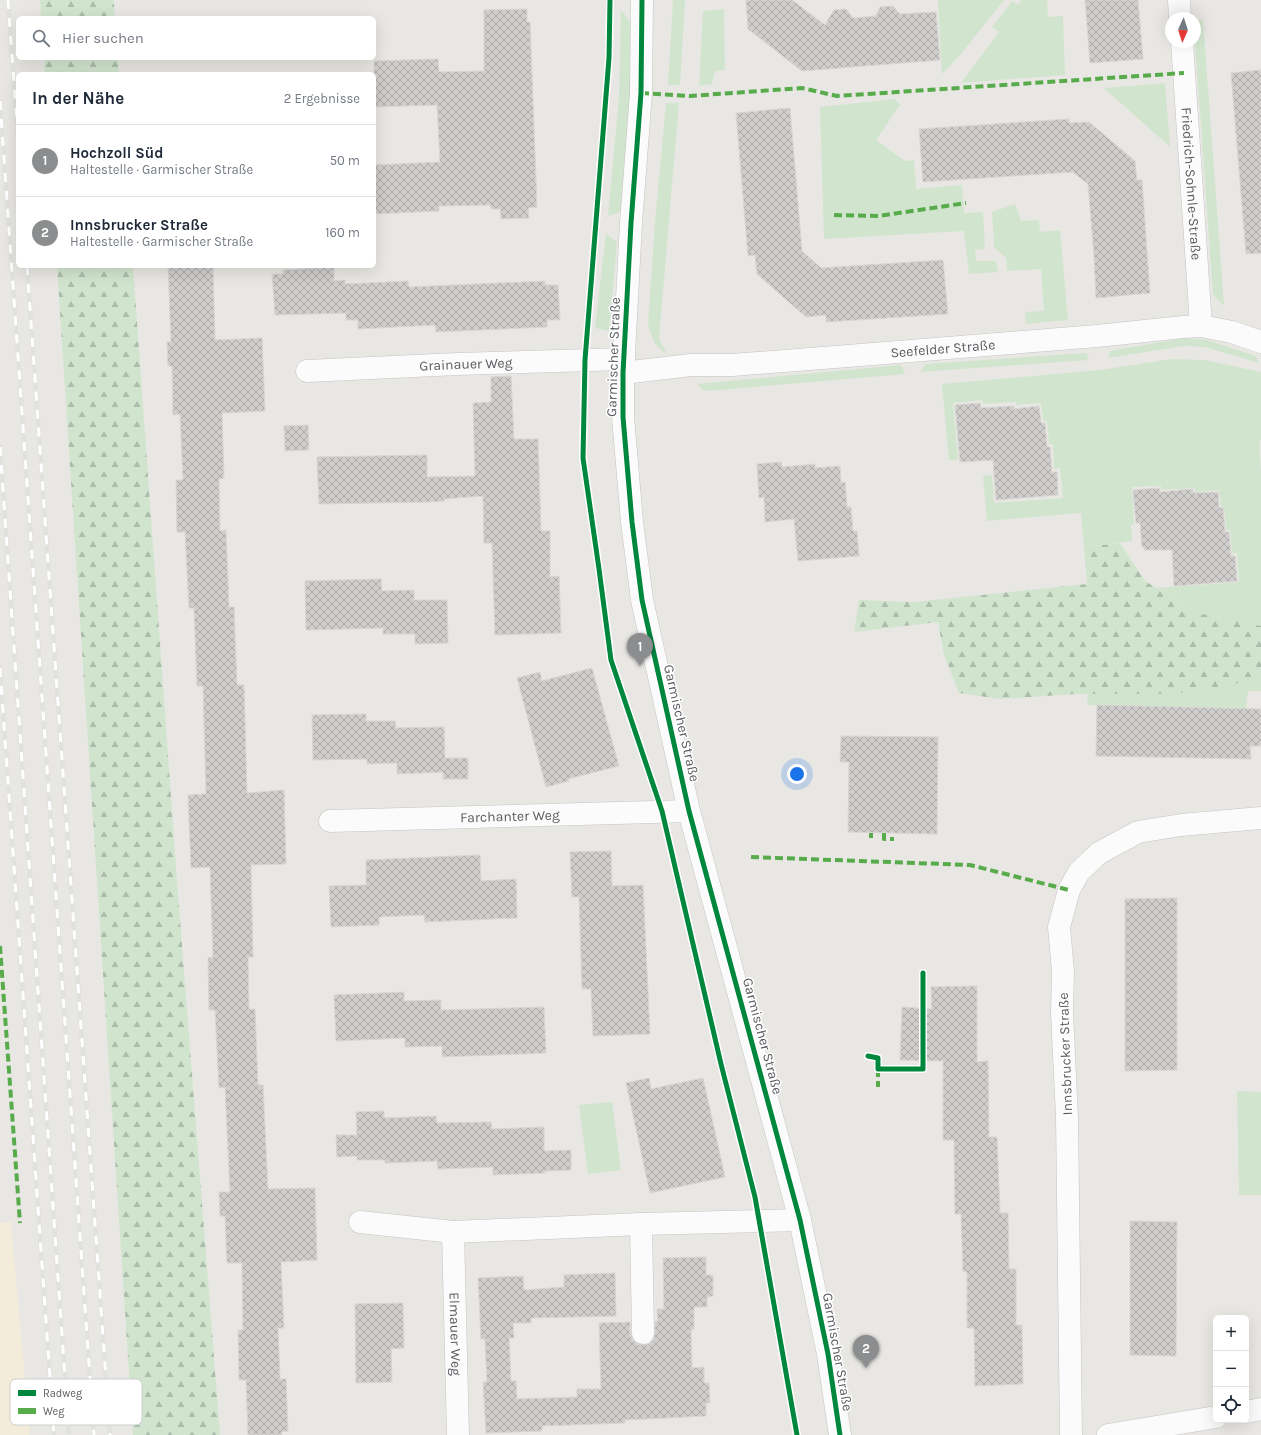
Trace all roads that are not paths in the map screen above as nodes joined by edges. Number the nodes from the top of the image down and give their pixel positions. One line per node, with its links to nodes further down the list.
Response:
1 (642, 0): 7 (street, Garmischer Straße)
2 (1178, 0): 3 (street)
3 (1179, 12)
4 (1182, 48): 5 (street, Friedrich-Sohnle-Straße)
5 (1201, 326): 6 (street, Seefelder Straße); 7 (street, Seefelder Straße)
6 (1261, 342)
7 (623, 366): 8 (street, Grainauer Weg); 9 (street, Garmischer Straße)
8 (307, 371)
9 (689, 810): 11 (street, Farchanter Weg); 12 (street, Garmischer Straße)
10 (1261, 818): 22 (street, Innsbrucker Straße)
11 (330, 821)
12 (800, 1220): 14 (street); 21 (street, Garmischer Straße)
13 (360, 1222): 15 (street)
14 (641, 1224): 15 (street); 16 (street)
15 (453, 1232): 20 (street, Elmauer Weg)
16 (643, 1333)
17 (1261, 1409): 18 (street)
18 (1249, 1411)
19 (1213, 1418): 23 (street)
20 (458, 1435)
21 (840, 1435)
22 (1071, 1435)
23 (1108, 1435)

